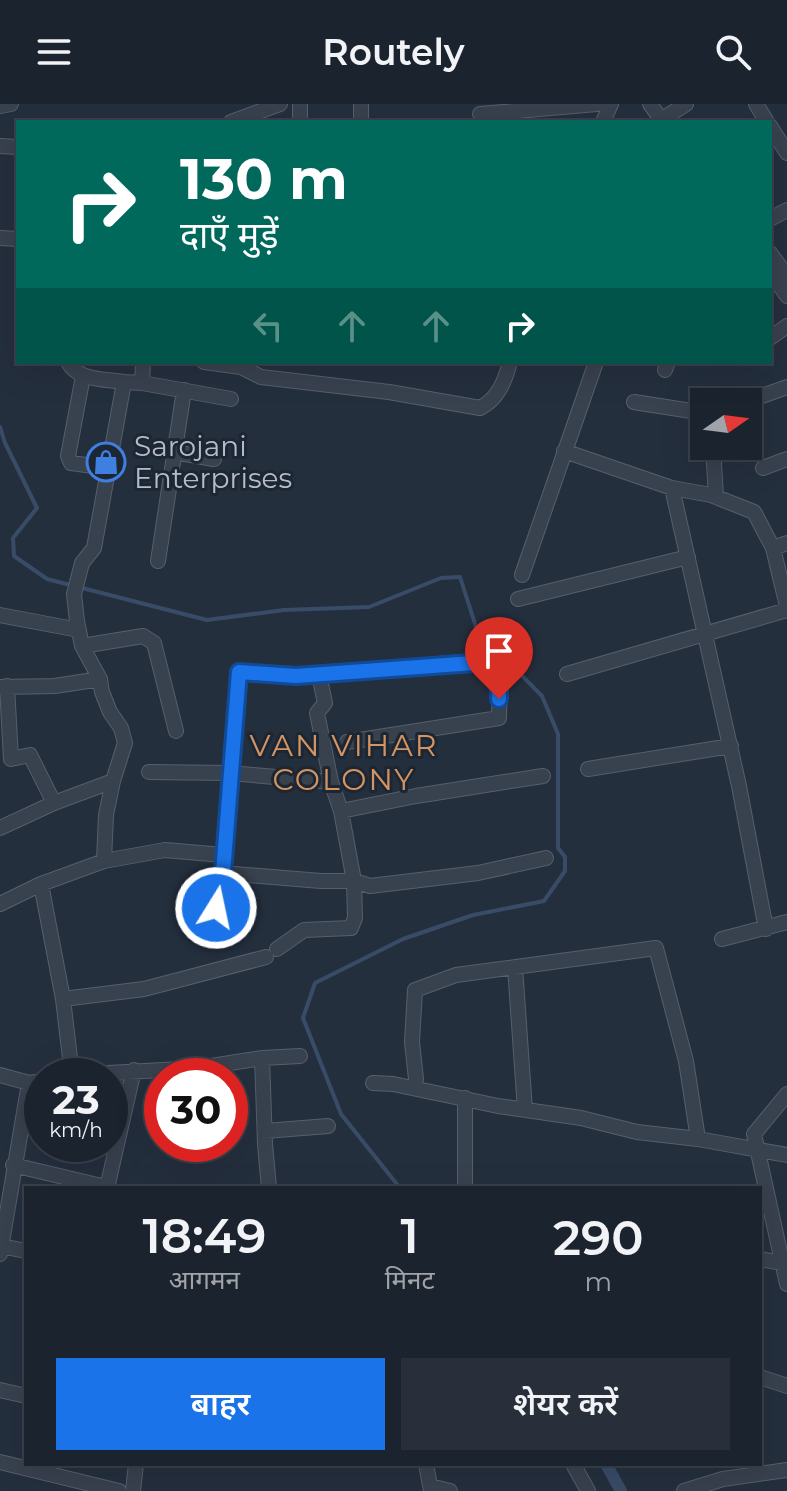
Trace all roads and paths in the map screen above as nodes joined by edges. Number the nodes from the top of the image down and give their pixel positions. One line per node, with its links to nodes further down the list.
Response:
1 (11, 104): 6 (street)
2 (280, 104): 9 (street)
3 (597, 104): 7 (street)
4 (650, 104): 8 (street)
5 (686, 104): 8 (street)
6 (0, 106)
7 (480, 114)
8 (666, 116)
9 (236, 120)
10 (772, 129): 11 (street)
11 (787, 153)
12 (772, 256): 14 (street)
13 (772, 275): 15 (street)
14 (787, 276)
15 (787, 296)
16 (69, 364): 21 (street)
17 (143, 364): 23 (street)
18 (219, 364): 19 (street)
19 (509, 364)
20 (595, 364): 30 (street)
21 (83, 376): 22 (street); 35 (street)
22 (124, 382): 23 (street); 35 (street)
23 (142, 383): 25 (street)
24 (787, 387): 26 (street)
25 (184, 390): 27 (street); 31 (street)
26 (762, 396)
27 (231, 399)
28 (634, 402): 29 (street)
29 (690, 411)
30 (564, 451): 37 (street); 42 (street)
31 (174, 452): 32 (street); 41 (street)
32 (214, 459)
33 (787, 459): 36 (street)
34 (714, 460): 38 (street)
35 (109, 468): 46 (street)
36 (763, 468)
37 (672, 488): 38 (street); 40 (street)
38 (716, 497): 39 (street)
39 (780, 545): 44 (street)
40 (688, 557): 43 (street); 47 (street)
41 (158, 561)
42 (522, 575)
43 (518, 599)
44 (787, 608): 47 (street)
45 (0, 615): 46 (street)
46 (79, 630): 48 (street)
47 (706, 634): 49 (street); 55 (street)
48 (82, 646): 51 (street); 53 (street)
49 (567, 674)
50 (319, 675): 54 (street); 58 (street); 61 (street)
51 (100, 679): 52 (street); 60 (street)
52 (4, 687): 62 (street)
53 (176, 731)
54 (347, 742)
55 (731, 746): 56 (street); 74 (street)
56 (588, 769)
57 (149, 772): 58 (street)
58 (230, 773): 61 (street); 65 (street)
59 (543, 776): 63 (street)
60 (113, 781): 62 (street); 67 (street)
61 (331, 782): 63 (street)
62 (54, 803): 64 (street)
63 (341, 811): 69 (street)
64 (0, 828)
65 (223, 855): 67 (street); 68 (street)
66 (546, 858): 69 (street)
67 (104, 861): 70 (street)
68 (223, 873): 69 (street); 72 (street)
69 (354, 881): 77 (street)
70 (41, 884): 71 (street); 77 (street)
71 (0, 904)
72 (216, 908)
73 (787, 922): 74 (street)
74 (766, 929): 75 (street)
75 (722, 939)
76 (515, 967): 84 (street); 89 (street); 95 (street)
77 (63, 999): 79 (street)
78 (300, 1056): 80 (street)
79 (68, 1058)
80 (262, 1058): 81 (street); 94 (street)
81 (134, 1070): 82 (street); 100 (street)
82 (128, 1071)
83 (0, 1075): 85 (street)
84 (416, 1079)
85 (24, 1080)
86 (373, 1083): 88 (street)
87 (787, 1094): 91 (street)
88 (465, 1098): 89 (street); 102 (street)
89 (525, 1110): 95 (street)
90 (787, 1111): 91 (street)
91 (771, 1114): 96 (street)
92 (24, 1125): 98 (street)
93 (328, 1126): 94 (street)
94 (265, 1131): 101 (street)
95 (698, 1139): 96 (street)
96 (757, 1151): 97 (street); 106 (street)
97 (787, 1155)
98 (13, 1165): 99 (street); 103 (street)
99 (100, 1186)
100 (108, 1186)
101 (269, 1186)
102 (465, 1186)
103 (1, 1250): 104 (street)
104 (24, 1251)
105 (762, 1259): 106 (street)
106 (785, 1264): 107 (street)
107 (787, 1284)
108 (762, 1378): 109 (street)
109 (787, 1386)
110 (0, 1390): 111 (street)
111 (24, 1396)
112 (0, 1462): 118 (street)
113 (136, 1466): 119 (street)
114 (426, 1466): 117 (street)
115 (574, 1466): 121 (street)
116 (787, 1470): 122 (street)
117 (430, 1488): 120 (street)
118 (119, 1491)
119 (133, 1491)
120 (450, 1491)
121 (588, 1491)
122 (684, 1491)

